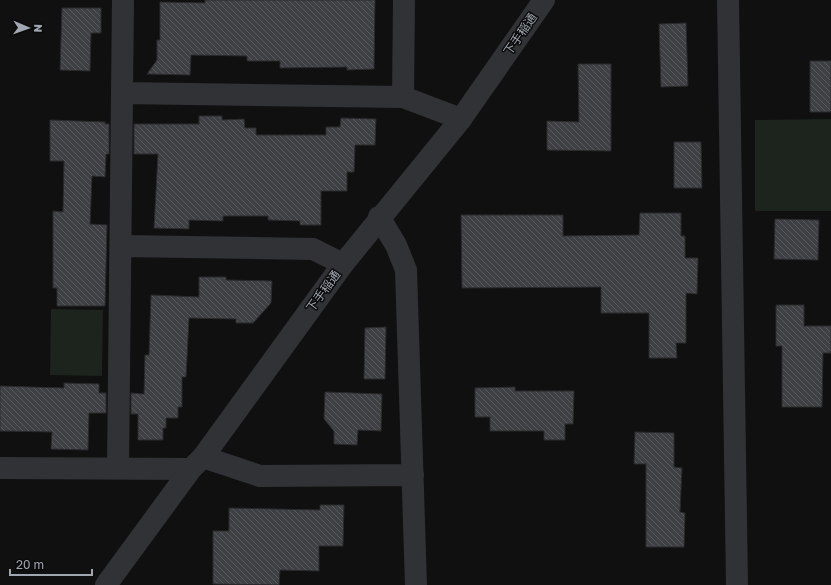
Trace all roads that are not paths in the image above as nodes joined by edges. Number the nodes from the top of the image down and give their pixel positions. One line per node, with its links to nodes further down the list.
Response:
1 (123, 0): 5 (street)
2 (404, 0): 6 (street)
3 (544, 0): 7 (street, 下手稲通)
4 (728, 0): 17 (street)
5 (122, 93): 6 (street); 9 (street)
6 (404, 97): 7 (street)
7 (461, 118): 8 (street, 下手稲通)
8 (379, 217): 10 (street, 下手稲通); 14 (street)
9 (121, 246): 10 (street); 13 (street)
10 (343, 264): 11 (street, 下手稲通)
11 (197, 463): 13 (street); 14 (street); 15 (street, 下手稲通)
12 (0, 468): 13 (street)
13 (118, 468)
14 (414, 475): 16 (street)
15 (106, 585)
16 (416, 585)
17 (737, 585)

